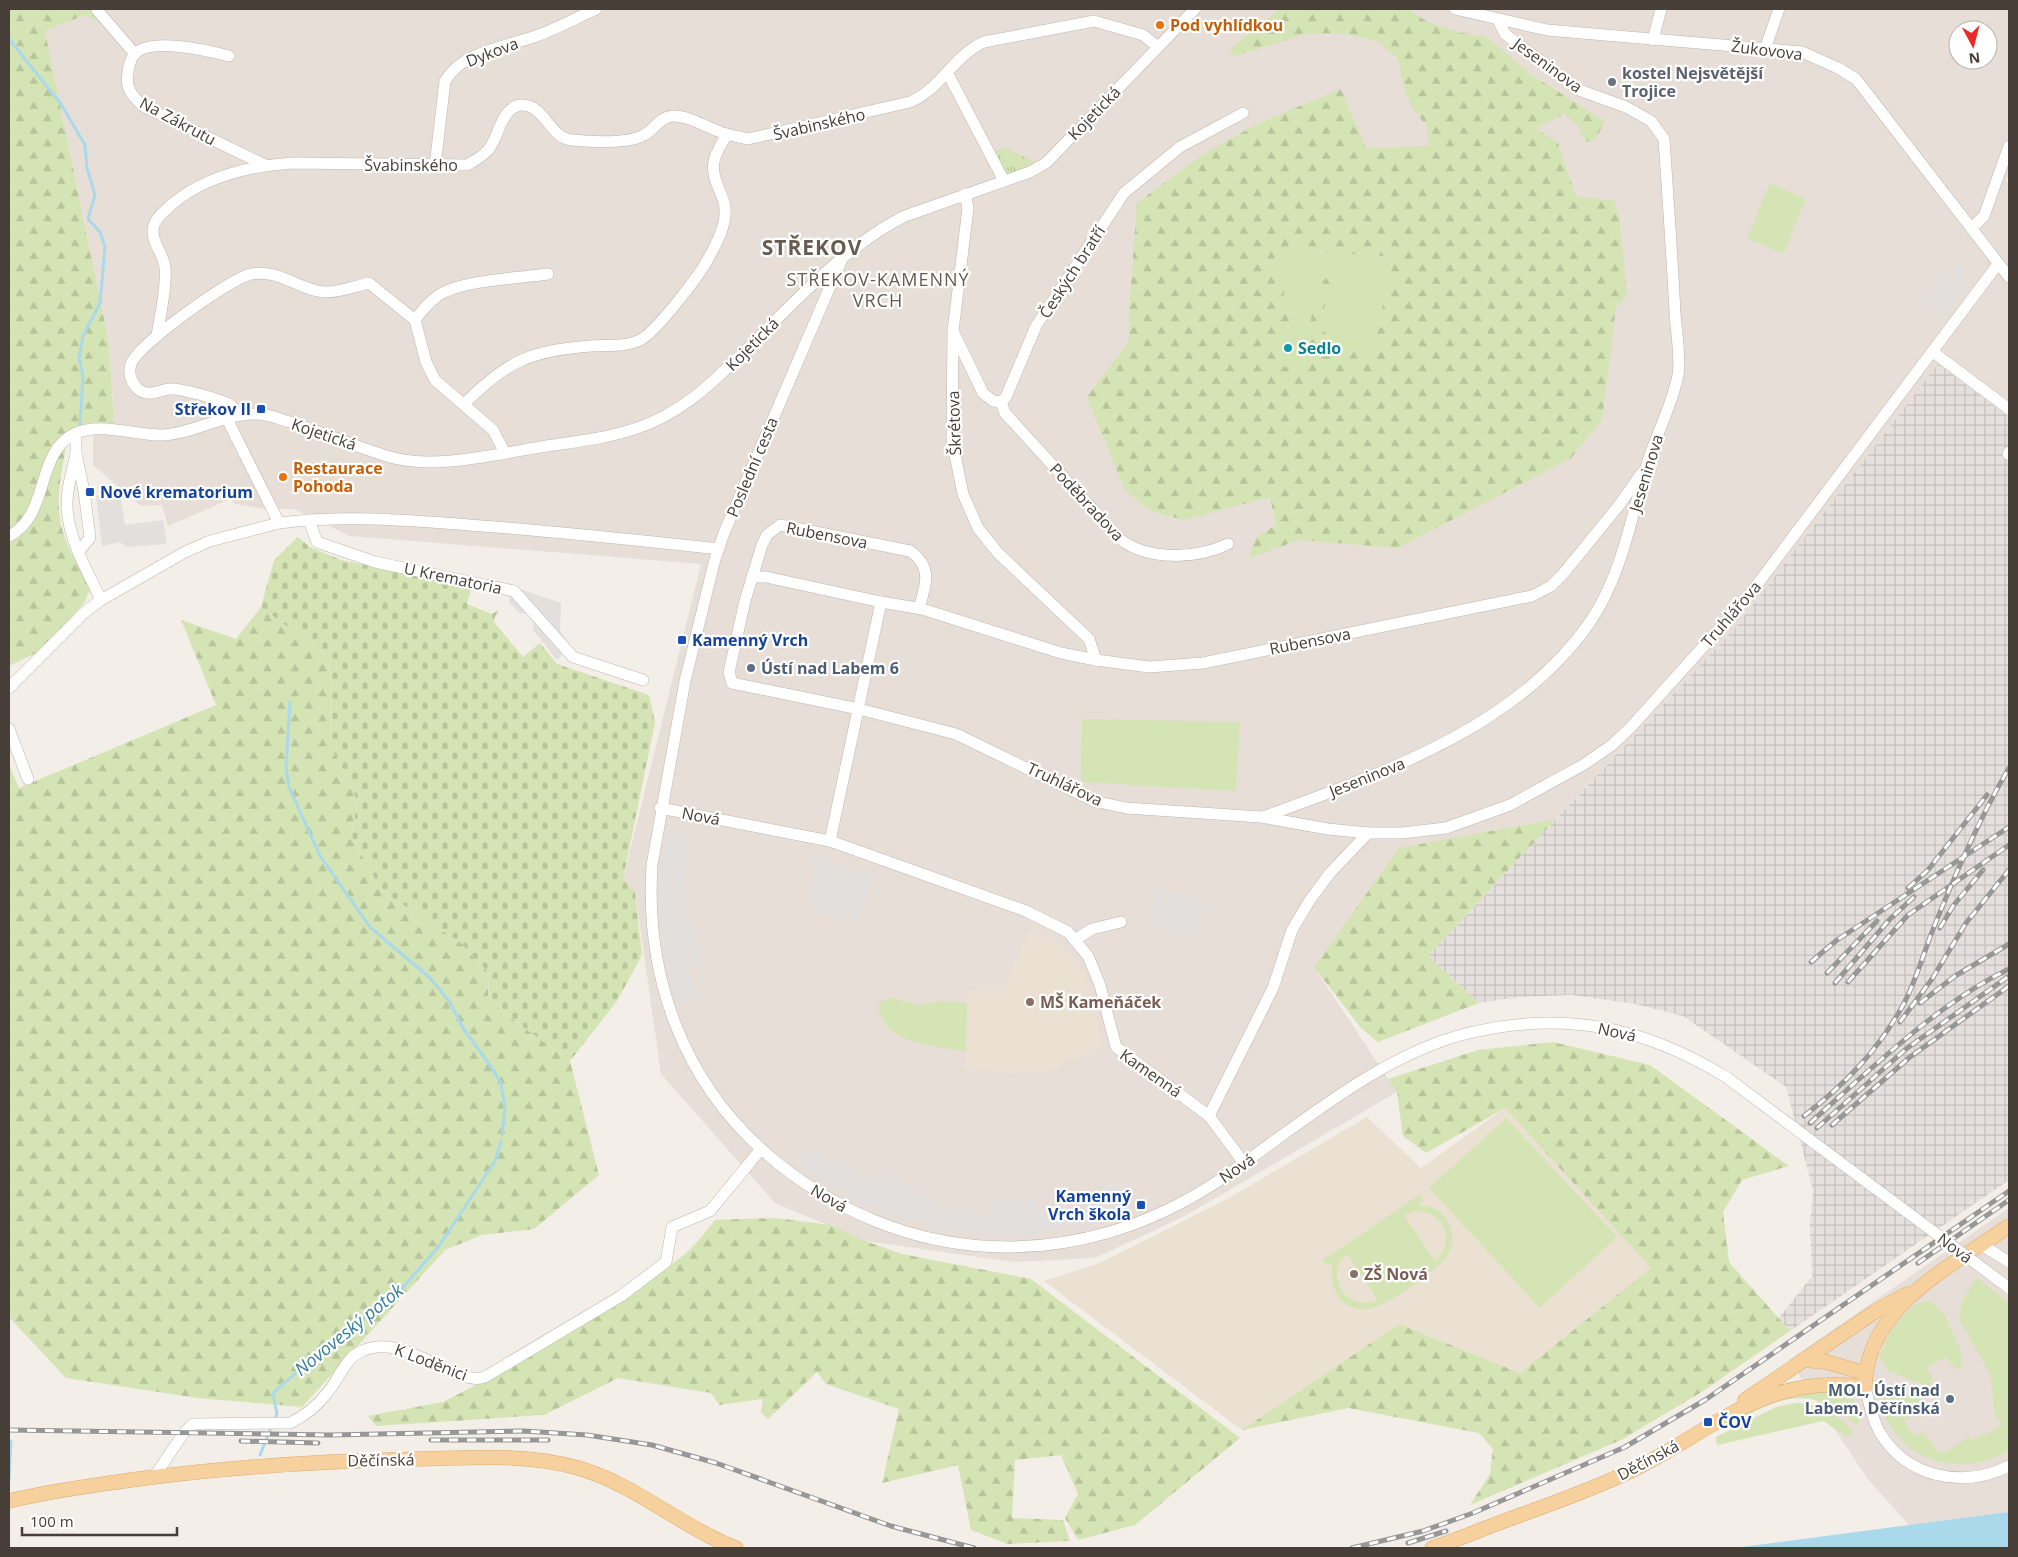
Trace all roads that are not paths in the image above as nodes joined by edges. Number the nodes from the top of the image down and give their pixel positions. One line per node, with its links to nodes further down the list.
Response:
1 (596, 9): 18 (street, Dykova)
2 (1195, 9): 9 (street, Kojetická)
3 (1455, 9): 7 (street, Žukovova)
4 (1661, 9): 8 (street)
5 (1779, 9): 10 (street)
6 (97, 10): 11 (street)
7 (1498, 20): 8 (street, Žukovova); 38 (street, Jeseninova)
8 (1653, 40): 10 (street, Žukovova)
9 (1158, 47): 13 (street, Švabinského); 19 (street, Kojetická)
10 (1764, 49): 21 (street, Žukovova)
11 (135, 54): 12 (street); 17 (street, Na Zákrutu)
12 (229, 56)
13 (947, 72): 15 (street, Švabinského); 19 (street)
14 (1243, 113): 30 (street, Českých bratří)
15 (727, 134): 18 (street, Švabinského); 31 (street)
16 (2009, 146): 21 (street)
17 (265, 165): 18 (street, Švabinského); 28 (street, Švabinského)
18 (435, 166)
19 (1004, 181): 20 (street, Kojetická)
20 (965, 194): 22 (street, Kojetická); 27 (street, Škrétova)
21 (1972, 228): 23 (street, Žukovova)
22 (841, 261): 36 (street, Kojetická); 43 (street, Poslední cesta)
23 (1998, 264): 25 (street, Žukovova); 29 (street, Truhlářova)
24 (548, 274): 26 (street)
25 (2009, 277)
26 (415, 320): 28 (street); 31 (street)
27 (953, 331): 30 (street); 49 (street, Škrétova)
28 (157, 336): 33 (street)
29 (1933, 352): 32 (street); 58 (street, Truhlářova)
30 (1001, 402): 42 (street, Poděbradova)
31 (464, 404): 36 (street)
32 (2009, 410)
33 (240, 415): 34 (street, Kojetická); 36 (street, Kojetická)
34 (227, 419): 35 (street, Kojetická); 40 (street)
35 (76, 433): 37 (street); 41 (street)
36 (505, 453)
37 (76, 454): 44 (street); 44 (street)
38 (1646, 466): 49 (street, Rubensova); 57 (street, Jeseninova)
39 (309, 520): 40 (street); 43 (street); 50 (street, U Krematoria)
40 (280, 523): 46 (street)
41 (9, 536)
42 (1228, 544)
43 (719, 549): 51 (street, Poslední cesta)
44 (78, 552): 46 (street)
45 (752, 577): 47 (street, Rubensova); 48 (street, Rubensova); 53 (street, Truhlářova)
46 (101, 600): 52 (street)
47 (881, 602): 48 (street, Rubensova); 53 (street)
48 (919, 608): 49 (street, Rubensova)
49 (1096, 660)
50 (643, 680)
51 (685, 681): 56 (street, Nová)
52 (9, 688)
53 (859, 710): 57 (street, Truhlářova); 59 (street)
54 (9, 729): 55 (street)
55 (28, 779)
56 (660, 808): 59 (street, Nová); 63 (street, Nová)
57 (1261, 817): 58 (street, Truhlářova)
58 (1368, 833): 62 (street)
59 (830, 841): 61 (street, Kamenná)
60 (1121, 922): 61 (street)
61 (1076, 939): 62 (street, Kamenná)
62 (1209, 1116): 64 (street, Kamenná)
63 (761, 1149): 64 (street, Nová); 75 (street, K Loděnici)
64 (1244, 1163): 69 (street, Nová, bridge)
65 (2009, 1226): 66 (main road)
66 (1982, 1245): 67 (street); 68 (main road)
67 (2009, 1262)
68 (1922, 1285): 70 (main road); 71 (main road)
69 (2009, 1288)
70 (1803, 1360): 71 (main road); 73 (main road)
71 (1865, 1373): 72 (main road)
72 (1865, 1387): 73 (main road, Děčínská); 74 (street)
73 (1721, 1418): 78 (main road, Děčínská)
74 (2009, 1466)
75 (154, 1477): 76 (main road, Děčínská); 77 (main road, Děčínská)
76 (9, 1501)
77 (736, 1548)
78 (1432, 1548)

